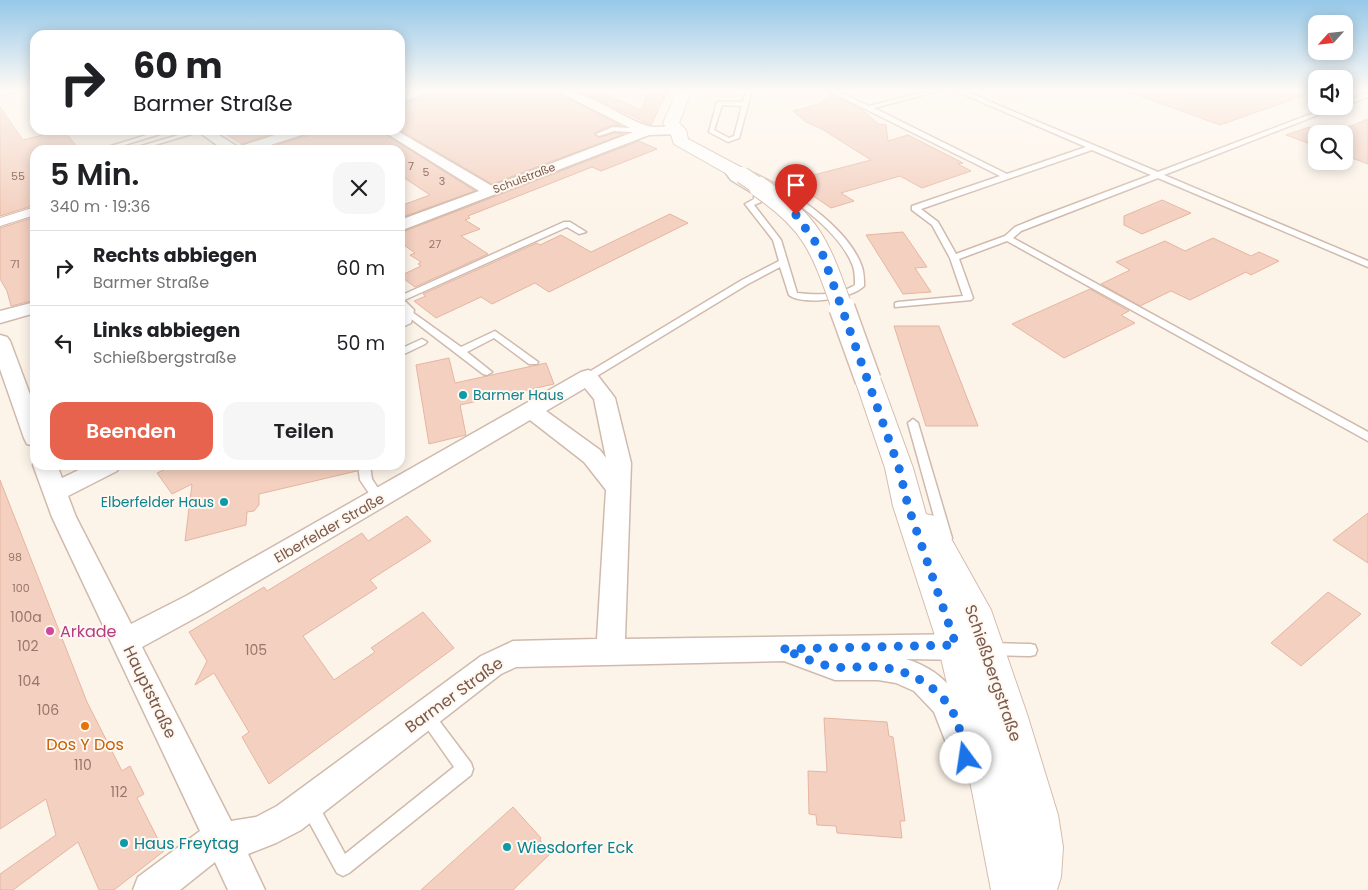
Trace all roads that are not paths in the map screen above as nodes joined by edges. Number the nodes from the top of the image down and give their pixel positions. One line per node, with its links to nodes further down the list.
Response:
1 (606, 132): 9 (lane)
2 (643, 132): 23 (street, Schulstraße)
3 (678, 132): 20 (main road, Schießbergstraße)
4 (712, 132): 5 (lane)
5 (739, 132)
6 (916, 132): 22 (lane)
7 (1056, 132): 19 (lane)
8 (1272, 132): 21 (lane)
9 (599, 134)
10 (153, 135): 15 (lane)
11 (184, 135): 16 (lane)
12 (210, 135): 17 (street)
13 (288, 135): 18 (street)
14 (395, 135): 23 (street)
15 (118, 145)
16 (149, 145)
17 (225, 145)
18 (257, 145)
19 (1093, 147): 21 (lane); 22 (lane)
20 (721, 163): 30 (lane); 30 (lane); 48 (main road, Schießbergstraße, bridge)
21 (1159, 175): 28 (lane); 31 (lane)
22 (1007, 176): 29 (lane)
23 (490, 191): 26 (street, Schulstraße)
24 (30, 213): 25 (street)
25 (0, 222)
26 (405, 224)
27 (582, 232): 33 (lane)
28 (1008, 238): 29 (lane); 47 (lane)
29 (954, 258): 32 (lane)
30 (783, 262): 43 (lane)
31 (1368, 264)
32 (898, 305)
33 (405, 307)
34 (30, 308): 36 (street)
35 (405, 312): 40 (lane)
36 (0, 317)
37 (0, 341): 46 (street)
38 (422, 342): 39 (lane)
39 (405, 350)
40 (459, 352): 41 (lane); 42 (lane)
41 (533, 362)
42 (487, 372)
43 (588, 377): 44 (street, Elberfelder Straße); 52 (street)
44 (531, 410): 52 (street); 54 (street, Elberfelder Straße)
45 (913, 423): 55 (lane)
46 (30, 424)
47 (1368, 437)
48 (899, 468): 55 (main road, Schießbergstraße); 57 (main road, Schießbergstraße)
49 (47, 470): 53 (street, Hauptstraße)
50 (99, 470): 53 (street)
51 (365, 470): 54 (lane)
52 (619, 489): 60 (street)
53 (55, 492): 56 (street, Hauptstraße)
54 (379, 499): 56 (street, Elberfelder Straße)
55 (954, 571): 57 (main road, Schießbergstraße)
56 (126, 641): 63 (street, Hauptstraße)
57 (971, 647): 58 (street, Barmer Straße); 59 (lane); 64 (main road, Schießbergstraße)
58 (782, 649): 60 (street, Barmer Straße); 64 (street, Barmer Straße)
59 (1030, 650)
60 (610, 652): 61 (street, Barmer Straße)
61 (425, 714): 62 (street, Barmer Straße); 62 (lane)
62 (308, 803): 63 (street, Barmer Straße)
63 (220, 837): 65 (street); 66 (street, Hauptstraße)
64 (1019, 886)
65 (151, 890)
66 (247, 890)

